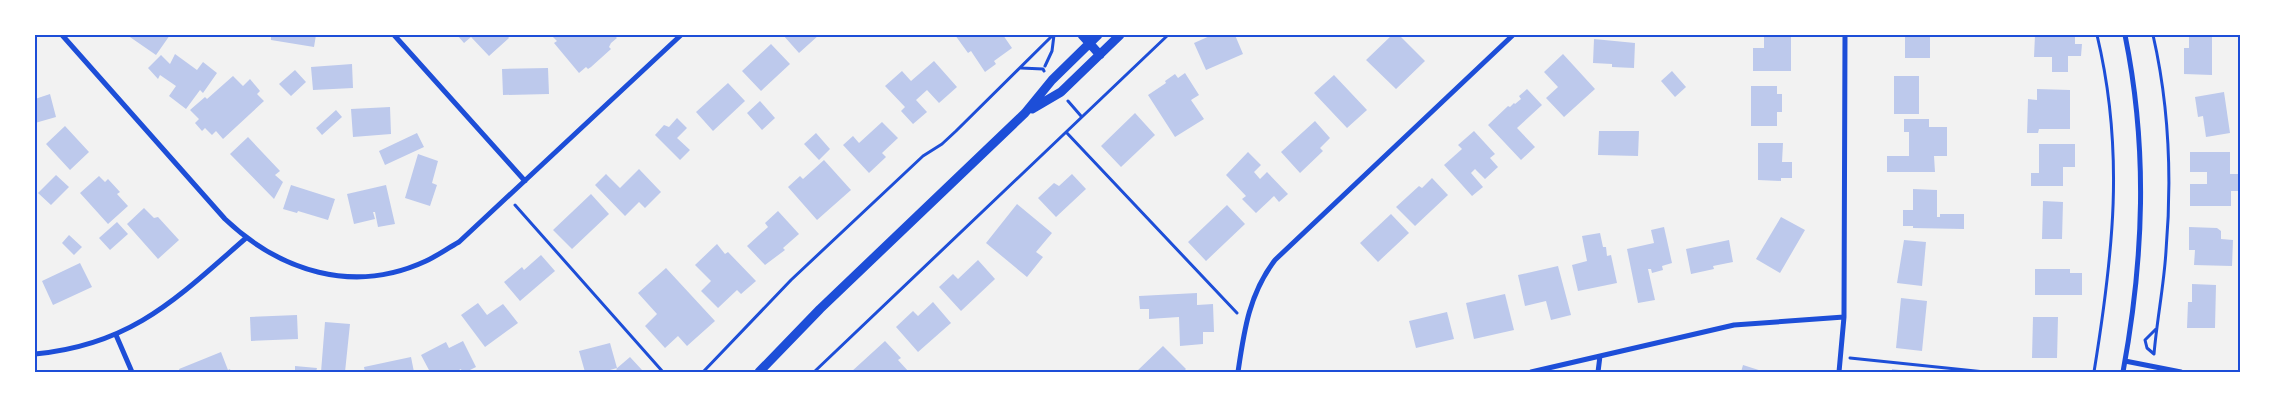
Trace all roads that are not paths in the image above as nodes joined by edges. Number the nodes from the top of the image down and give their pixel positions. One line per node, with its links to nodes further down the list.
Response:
1 (62, 35): 15 (street)
2 (394, 35): 14 (street)
3 (681, 35): 14 (street)
4 (1082, 35): 11 (street)
5 (1098, 35): 11 (street)
6 (1120, 35): 10 (street)
7 (1513, 35): 23 (street)
8 (1845, 35): 16 (street)
9 (2124, 35): 20 (street)
10 (1110, 39): 12 (street)
11 (1090, 44): 12 (street); 13 (street)
12 (1100, 55): 13 (street)
13 (1025, 113): 22 (street)
14 (525, 182): 15 (street)
15 (246, 238): 17 (street)
16 (1844, 316): 19 (street); 26 (street)
17 (116, 335): 18 (street); 21 (street)
18 (35, 354)
19 (1600, 356): 24 (street); 25 (street)
20 (2125, 361): 27 (street); 28 (street)
21 (132, 372)
22 (759, 372)
23 (1238, 372)
24 (1531, 372)
25 (1598, 372)
26 (1839, 372)
27 (2123, 372)
28 (2181, 372)

